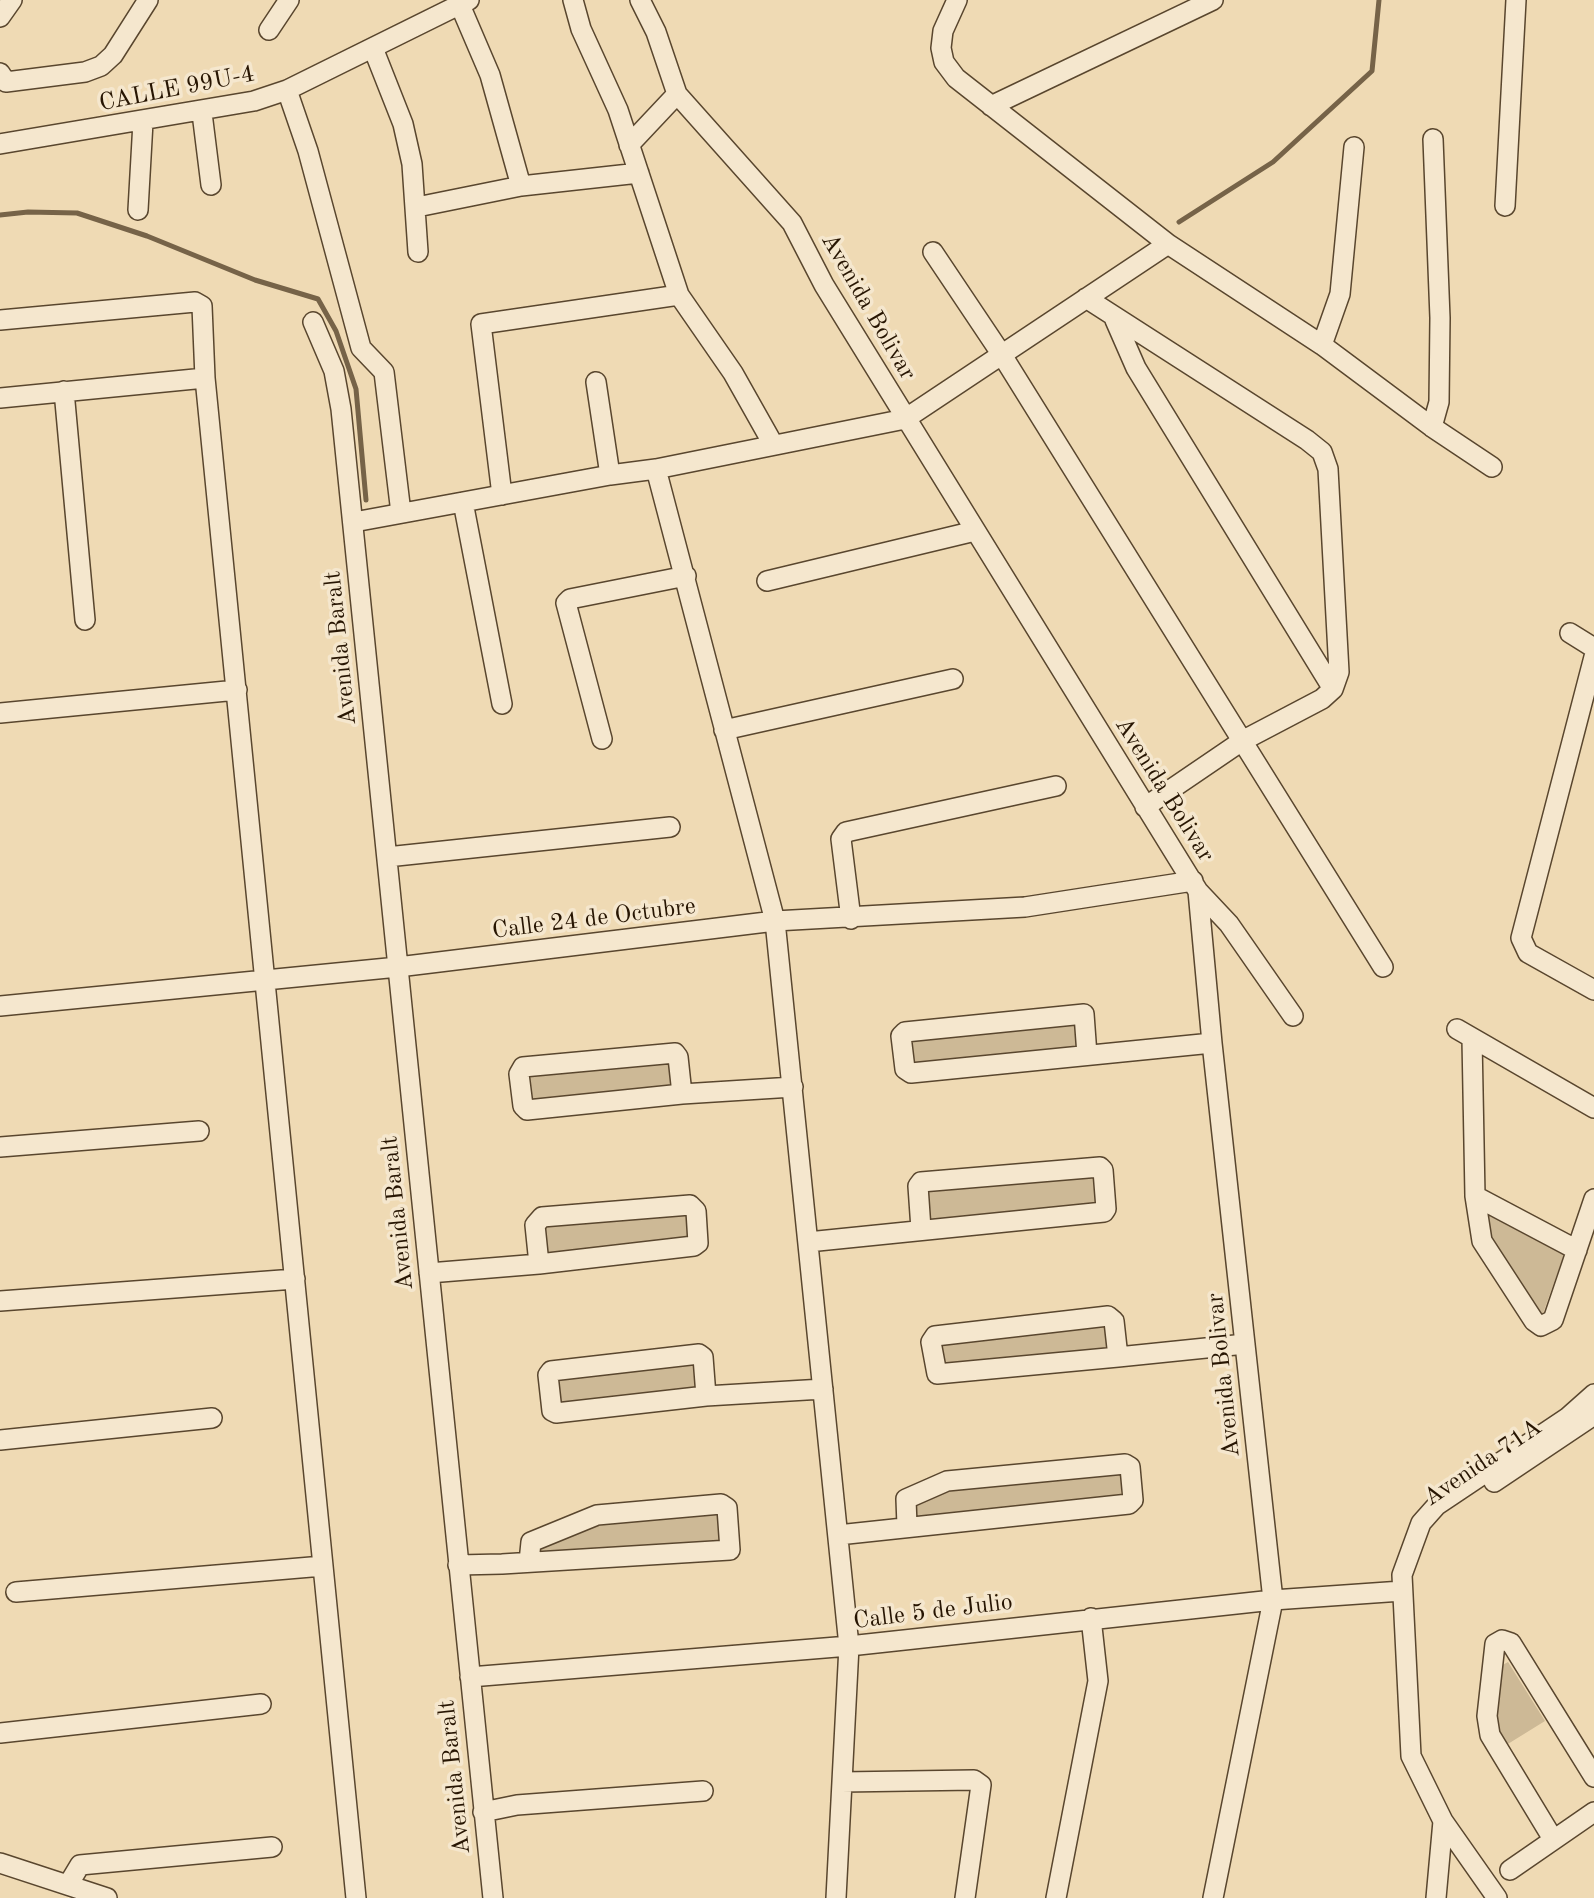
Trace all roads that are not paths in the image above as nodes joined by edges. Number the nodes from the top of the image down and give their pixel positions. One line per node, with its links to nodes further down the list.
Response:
1 (12, 0): 10 (street)
2 (148, 0): 13 (street)
3 (289, 0): 11 (street)
4 (573, 0): 21 (street)
5 (640, 0): 15 (street, Avenida Bolivar)
6 (957, 0): 16 (street)
7 (1213, 0): 16 (street)
8 (1516, 0): 26 (street)
9 (464, 3): 12 (street, CALLE 99U-4); 25 (street)
10 (0, 17)
11 (269, 30)
12 (373, 48): 14 (street, CALLE 99U-4); 27 (street)
13 (3, 78)
14 (286, 90): 17 (street, CALLE 99U-4); 51 (street)
15 (677, 94): 21 (street); 43 (street, Avenida Bolivar)
16 (991, 106): 29 (street)
17 (202, 113): 18 (street, CALLE 99U-4); 24 (street)
18 (143, 122): 20 (street, CALLE 99U-4); 28 (street)
19 (1433, 139): 44 (street)
20 (0, 144)
21 (629, 145): 23 (street)
22 (1354, 147): 37 (street)
23 (639, 173): 25 (street); 32 (street)
24 (211, 185)
25 (521, 186): 27 (street)
26 (1505, 206)
27 (417, 207): 30 (street)
28 (138, 210)
29 (1168, 244): 33 (street); 37 (street)
30 (418, 252)
31 (933, 252): 38 (street)
32 (679, 295): 45 (street); 49 (street)
33 (1086, 299): 35 (street); 38 (street)
34 (0, 320): 39 (street)
35 (1115, 320): 61 (street); 61 (street)
36 (313, 322): 52 (street, Avenida Baralt)
37 (1322, 345): 44 (street)
38 (1002, 355): 43 (street); 67 (street)
39 (205, 378): 41 (street); 62 (street)
40 (596, 382): 48 (street)
41 (64, 391): 42 (street); 56 (street)
42 (0, 398)
43 (905, 419): 45 (street); 53 (street, Avenida Bolivar)
44 (1432, 427): 46 (street)
45 (773, 444): 47 (street)
46 (1493, 467)
47 (656, 469): 48 (street); 54 (street)
48 (610, 475): 49 (street)
49 (502, 495): 50 (street)
50 (463, 502): 51 (street); 63 (street)
51 (401, 513): 52 (street)
52 (354, 522): 71 (street, Avenida Baralt)
53 (975, 531): 55 (street); 69 (street, Avenida Bolivar)
54 (686, 576): 65 (street); 66 (street)
55 (766, 581)
56 (85, 620)
57 (1570, 633): 58 (street)
58 (1594, 648)
59 (1594, 657): 78 (street)
60 (953, 679): 65 (street)
61 (1333, 689): 67 (street)
62 (237, 690): 64 (street); 77 (street)
63 (502, 704)
64 (0, 713)
65 (724, 730): 74 (street)
66 (602, 739)
67 (1242, 741): 69 (street); 76 (street)
68 (1056, 786): 73 (street)
69 (1145, 807): 72 (street, Avenida Bolivar)
70 (670, 827): 71 (street)
71 (387, 857): 75 (street, Avenida Baralt)
72 (1196, 886): 73 (street, Calle 24 de Octubre); 80 (street); 81 (street, Avenida Bolivar)
73 (851, 919): 74 (street, Calle 24 de Octubre)
74 (775, 921): 75 (street, Calle 24 de Octubre); 83 (street)
75 (398, 967): 77 (street, Calle 24 de Octubre); 94 (street, Avenida Baralt)
76 (1383, 967)
77 (266, 980): 79 (street, Calle 24 de Octubre); 95 (street)
78 (1594, 990)
79 (0, 1006)
80 (1293, 1016)
81 (1212, 1043): 82 (street); 97 (street, Avenida Bolivar)
82 (1087, 1055): 82 (street)
83 (793, 1087): 84 (street); 91 (street)
84 (682, 1094): 84 (street)
85 (1594, 1108): 88 (street)
86 (199, 1131): 87 (street)
87 (0, 1147)
88 (1475, 1196): 92 (street); 92 (street)
89 (1594, 1199): 92 (street)
90 (921, 1229): 90 (street); 91 (street)
91 (808, 1242): 99 (street)
92 (1577, 1250)
93 (539, 1264): 93 (street); 94 (street)
94 (429, 1273): 109 (street, Avenida Baralt)
95 (295, 1279): 96 (street); 110 (street)
96 (0, 1301)
97 (1245, 1344): 98 (street); 113 (street, Avenida Bolivar)
98 (1118, 1357): 98 (street)
99 (823, 1389): 101 (street); 106 (street)
100 (1594, 1394): 107 (street, Avenida 71A)
101 (706, 1396): 101 (street)
102 (1594, 1415): 107 (street, Avenida 71A)
103 (212, 1418): 104 (street)
104 (0, 1440)
105 (907, 1526): 105 (street); 106 (street)
106 (838, 1535): 115 (street)
107 (1406, 1557): 111 (street)
108 (529, 1562): 108 (street); 109 (street)
109 (458, 1565): 116 (street, Avenida Baralt)
110 (323, 1566): 112 (street); 131 (street)
111 (1402, 1591): 113 (street, Calle 5 de Julio); 124 (street)
112 (16, 1592)
113 (1273, 1600): 114 (street, Calle 5 de Julio); 136 (street, Avenida Bolivar)
114 (1091, 1618): 115 (street, Calle 5 de Julio); 135 (street)
115 (849, 1646): 116 (street, Calle 5 de Julio); 120 (street)
116 (470, 1677): 122 (street, Avenida Baralt)
117 (261, 1704): 118 (street)
118 (0, 1733)
119 (1594, 1777): 125 (street)
120 (842, 1782): 133 (street); 134 (street)
121 (703, 1791): 122 (street)
122 (483, 1812): 132 (street, Avenida Baralt)
123 (1594, 1812): 125 (street)
124 (1443, 1821): 137 (street); 138 (street)
125 (1553, 1839): 128 (street)
126 (272, 1847): 129 (street)
127 (0, 1863): 129 (street)
128 (1510, 1870)
129 (68, 1885): 130 (street)
130 (107, 1898)
131 (356, 1898)
132 (493, 1898)
133 (836, 1898)
134 (965, 1898)
135 (1056, 1898)
136 (1213, 1898)
137 (1436, 1898)
138 (1497, 1898)

